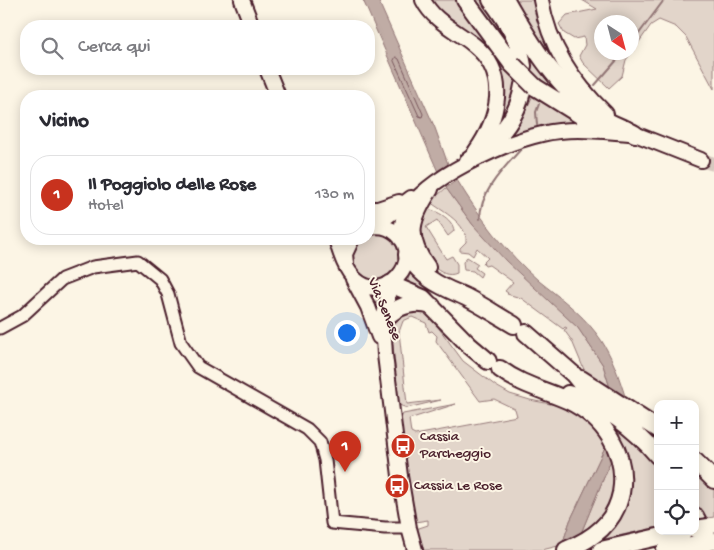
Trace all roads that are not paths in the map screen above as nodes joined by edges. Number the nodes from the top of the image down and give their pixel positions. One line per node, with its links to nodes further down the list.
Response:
1 (242, 0): 7 (main road)
2 (423, 0): 13 (main road)
3 (465, 0): 8 (highway)
4 (492, 0): 8 (highway)
5 (506, 0): 12 (highway)
6 (541, 0): 12 (main road)
7 (250, 20)
8 (518, 65): 10 (highway, bridge)
9 (269, 75): 11 (main road)
10 (529, 86): 12 (highway); 13 (highway)
11 (276, 90)
12 (635, 134): 13 (main road); 14 (main road)
13 (468, 160): 15 (main road)
14 (701, 160)
15 (430, 188): 16 (main road); 20 (main road); 26 (highway)
16 (413, 196): 17 (main road); 18 (main road)
17 (375, 209)
18 (375, 224)
19 (375, 227): 20 (main road)
20 (401, 239): 23 (main road)
21 (339, 245): 24 (main road, Via Senese)
22 (350, 245): 24 (main road)
23 (407, 255): 25 (main road); 26 (highway)
24 (349, 270): 25 (main road); 30 (main road, Via Senese)
25 (390, 284): 27 (highway); 28 (main road, Via Senese)
26 (459, 294): 32 (highway)
27 (434, 307): 28 (highway); 31 (highway)
28 (383, 321): 30 (main road, Via Senese)
29 (0, 328): 38 (street)
30 (385, 355): 38 (main road, Via Senese)
31 (549, 393): 32 (highway); 32 (highway)
32 (595, 403): 33 (highway); 34 (highway); 42 (highway)
33 (654, 426)
34 (654, 452)
35 (699, 465): 36 (highway)
36 (714, 480)
37 (699, 522): 40 (highway)
38 (409, 528): 41 (main road, Via Senese)
39 (667, 535): 43 (highway)
40 (708, 536): 44 (highway)
41 (416, 550)
42 (566, 550)
43 (601, 550)
44 (666, 550)

